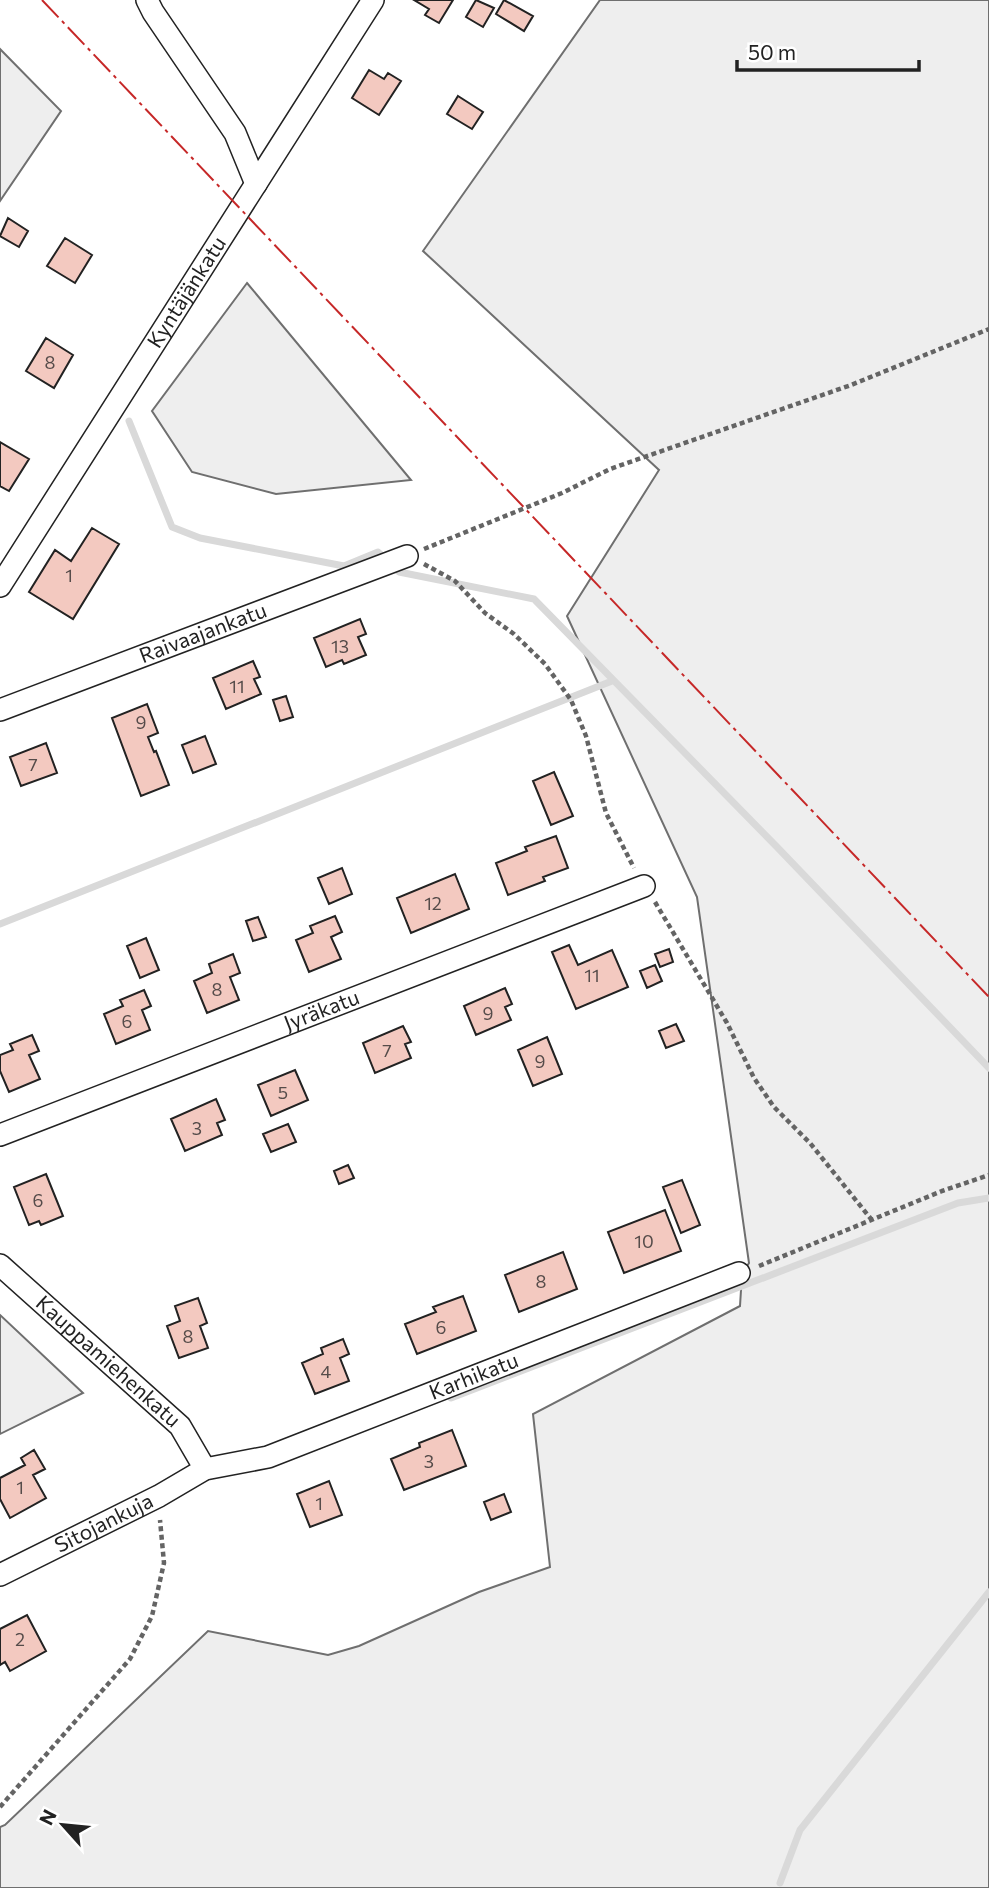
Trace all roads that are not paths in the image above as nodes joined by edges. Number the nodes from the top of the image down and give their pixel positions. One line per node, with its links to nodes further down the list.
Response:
1 (147, 0): 3 (street)
2 (373, 0): 3 (street, Kyntäjänkatu)
3 (256, 184): 5 (street, Kyntäjänkatu)
4 (408, 556): 6 (street, Raivaajankatu)
5 (0, 586)
6 (0, 710)
7 (644, 886): 8 (street, Jyräkatu)
8 (0, 1135)
9 (0, 1265): 11 (street, Kauppamiehenkatu)
10 (739, 1273): 11 (street, Karhikatu)
11 (205, 1469): 12 (street, Sitojankuja)
12 (0, 1575)

